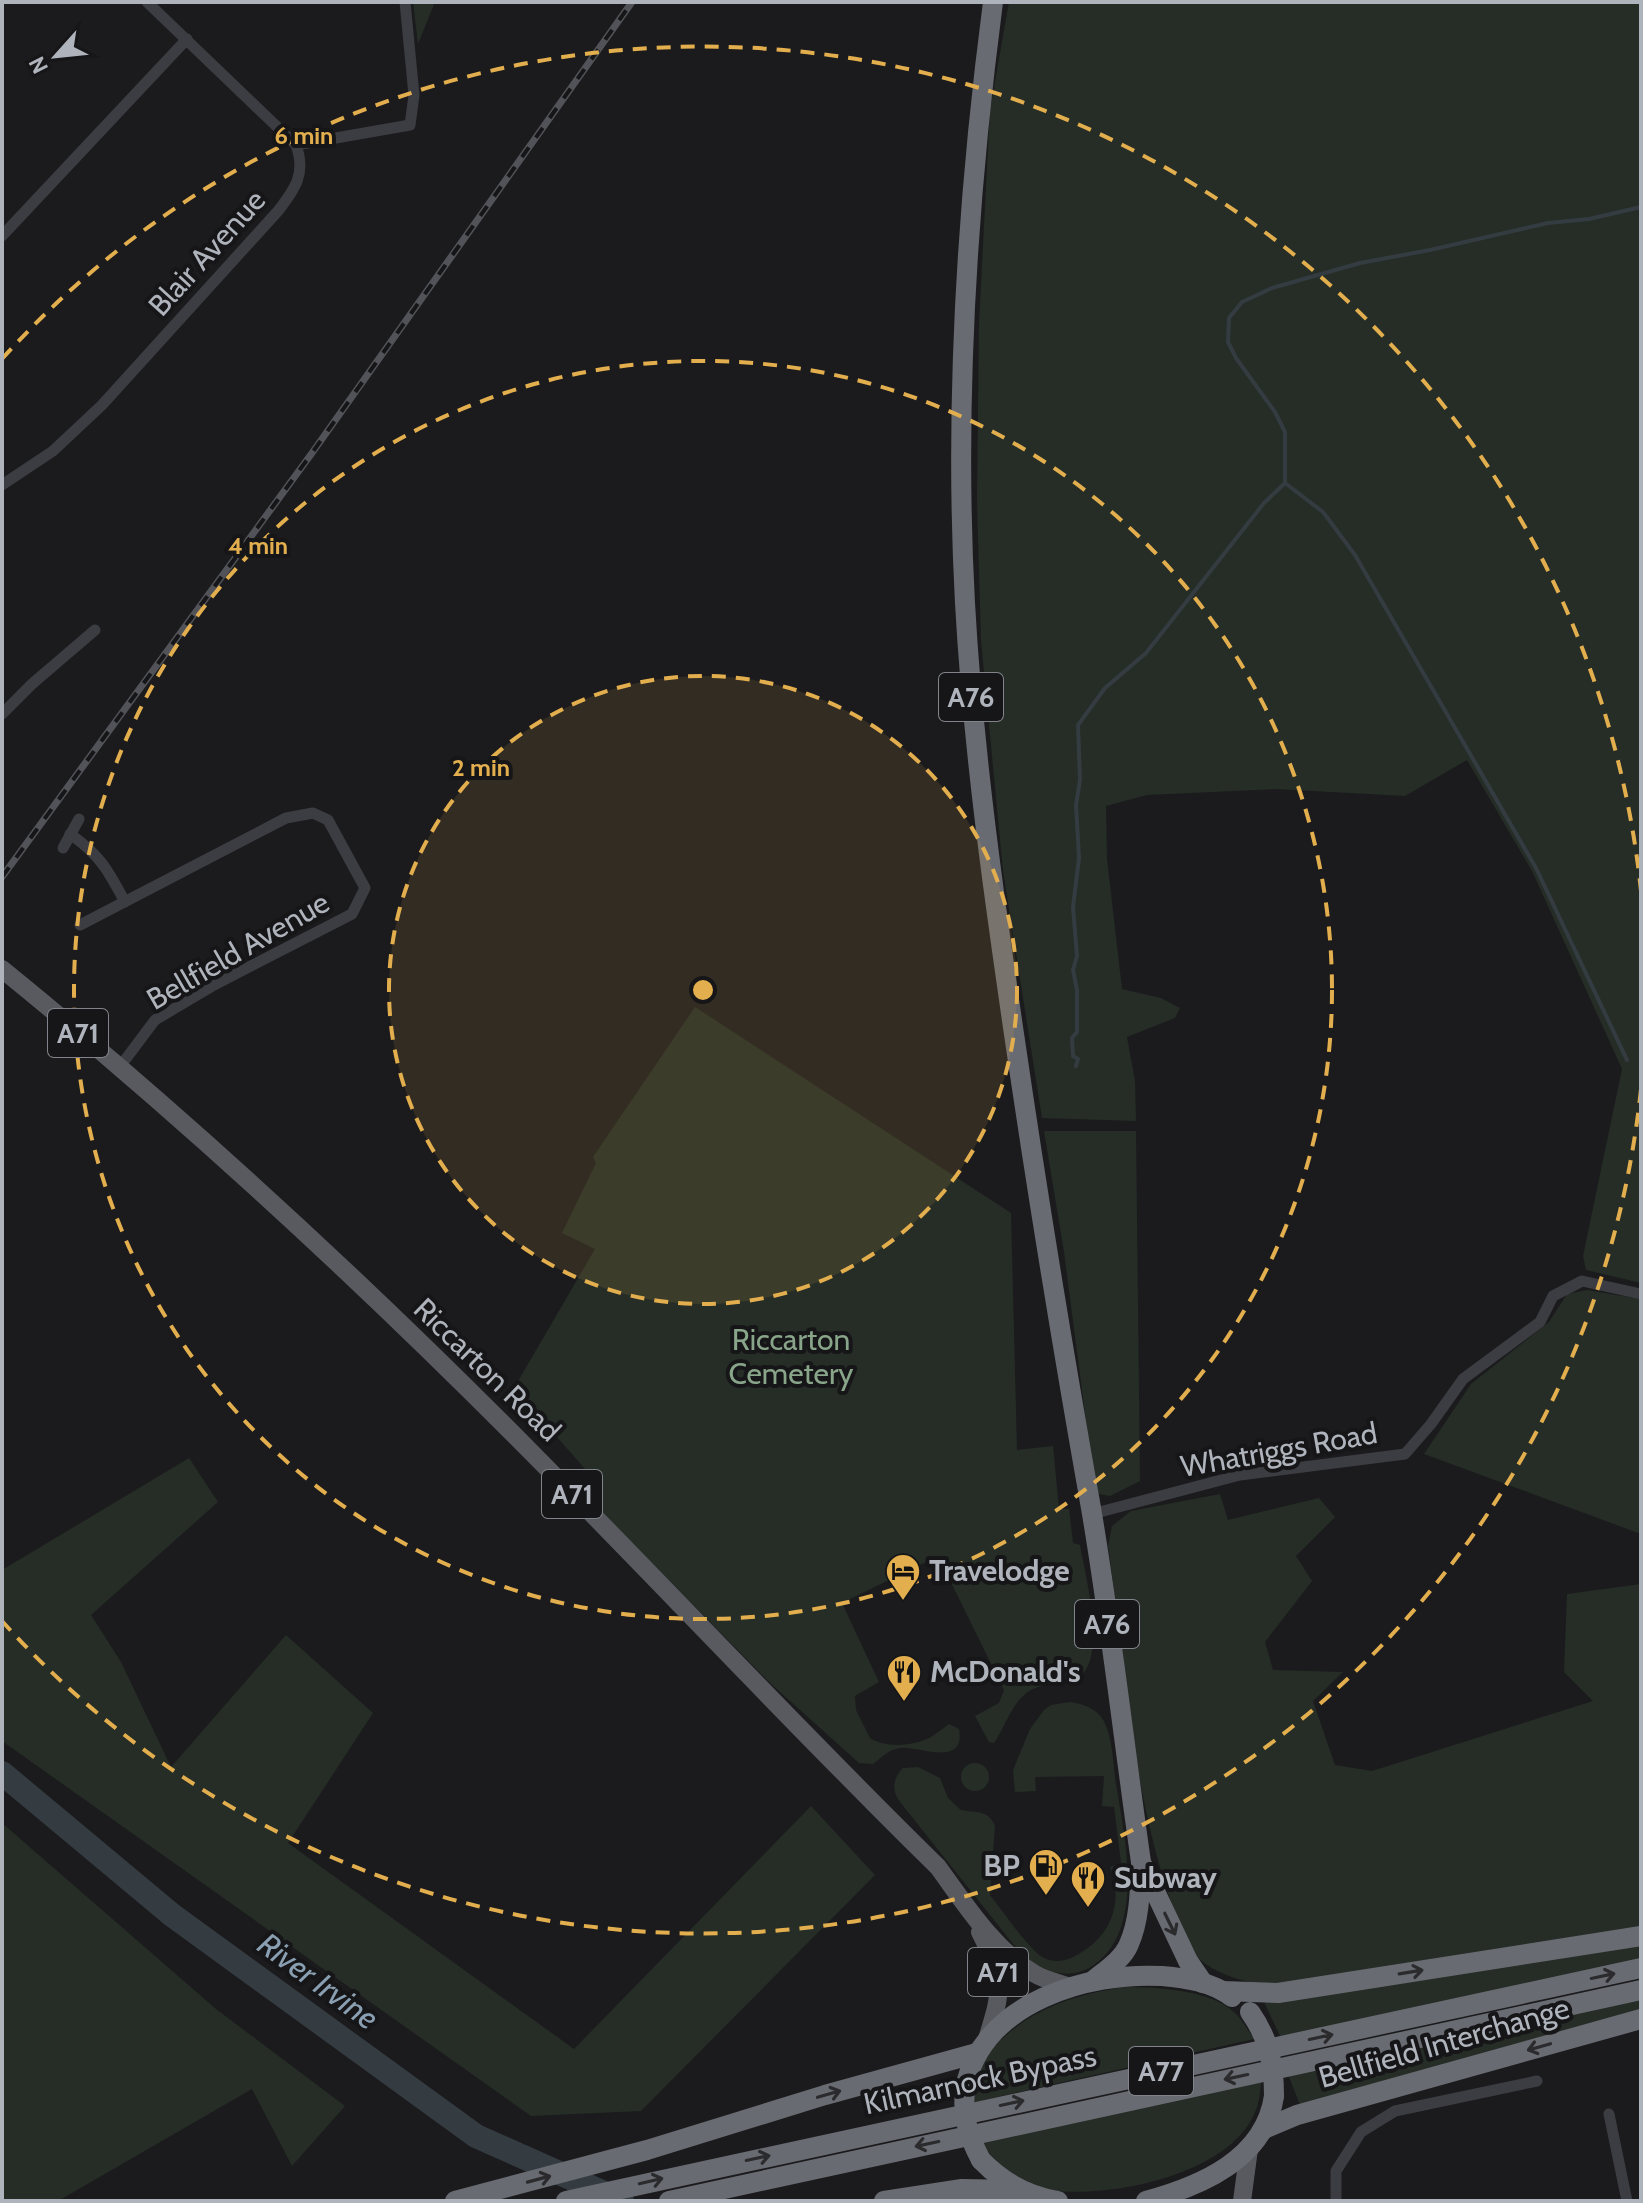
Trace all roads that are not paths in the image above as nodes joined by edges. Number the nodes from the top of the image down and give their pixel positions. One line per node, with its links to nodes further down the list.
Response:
1 (147, 2): 4 (street)
2 (405, 2): 5 (street)
3 (993, 2): 18 (highway, A76)
4 (187, 39): 5 (street); 6 (street)
5 (296, 145): 7 (street, Blair Avenue)
6 (2, 236)
7 (2, 485)
8 (95, 630): 9 (street)
9 (2, 714)
10 (79, 819): 11 (street)
11 (70, 834): 12 (street); 13 (street)
12 (63, 848)
13 (125, 902): 14 (street, Bellfield Avenue); 16 (street, Bellfield Avenue)
14 (80, 925)
15 (2, 969): 16 (main road, Riccarton Road / A71)
16 (119, 1068): 20 (main road, Riccarton Road / A71)
17 (1641, 1294): 18 (street, Whatriggs Road)
18 (1092, 1514): 19 (highway, A76)
19 (1141, 1862): 23 (highway, A76); 24 (highway, A76, one-way to 24)
20 (970, 1910): 25 (main road, Riccarton Road / A71); 29 (main road, Riccarton Road / A71)
21 (1641, 1936): 27 (highway, one-way to 21)
22 (1641, 1968): 37 (highway, Kilmarnock Bypass / A77, one-way to 22)
23 (1094, 1980): 24 (highway, A76); 25 (highway, A76)
24 (1203, 1983): 27 (highway, A76)
25 (1070, 1987): 29 (highway, A76)
26 (1641, 1990): 38 (highway, Kilmarnock Bypass / A77, one-way to 38)
27 (1223, 1991): 32 (highway, A76, bridge)
28 (1641, 2019): 32 (highway, Bellfield Interchange, one-way to 32)
29 (982, 2046): 34 (highway, bridge); 36 (highway, one-way to 29)
30 (1537, 2081): 43 (street)
31 (1609, 2114): 44 (street)
32 (1264, 2129): 33 (highway, A76)
33 (1249, 2149): 35 (highway, A76); 42 (main road)
34 (1031, 2196): 39 (highway); 40 (highway)
35 (1182, 2197): 41 (highway, A76)
36 (459, 2200)
37 (566, 2201)
38 (669, 2201)
39 (884, 2201)
40 (1058, 2201)
41 (1146, 2201)
42 (1242, 2201)
43 (1336, 2201)
44 (1627, 2201)

